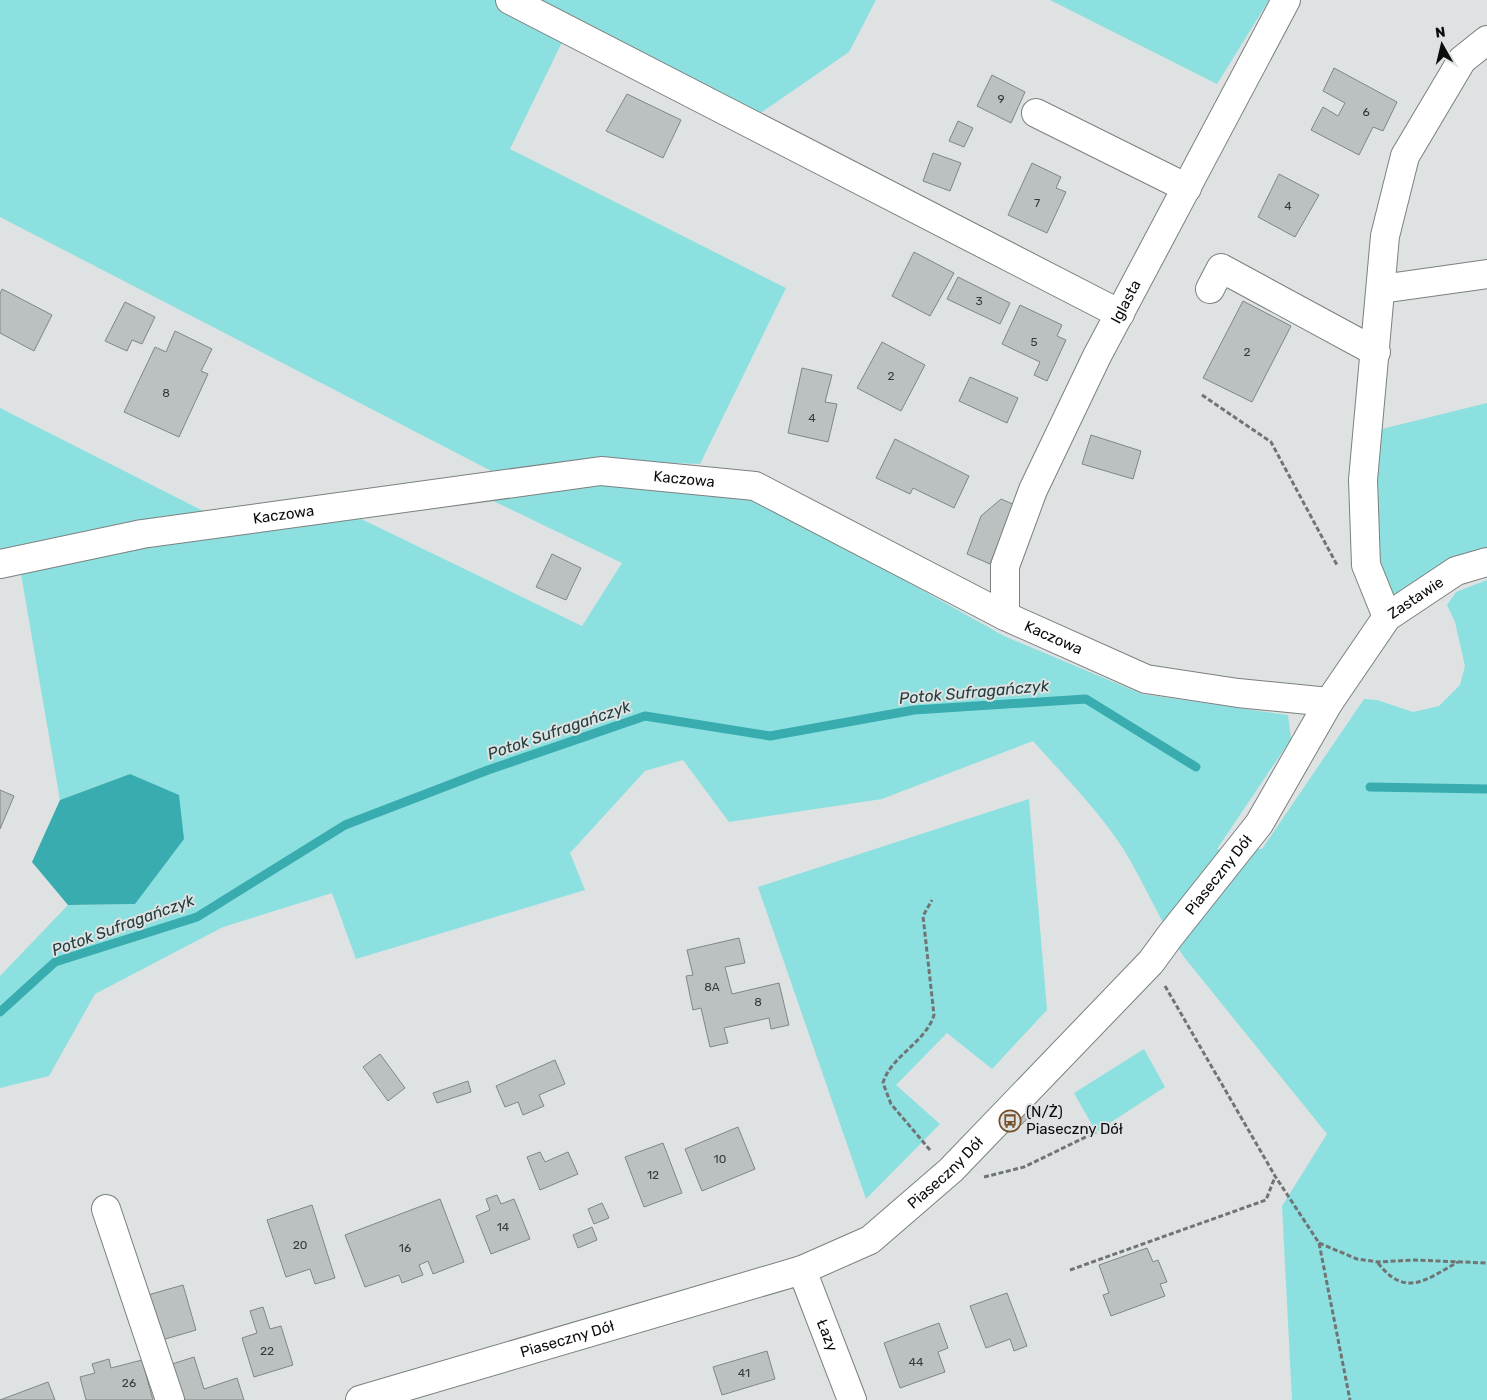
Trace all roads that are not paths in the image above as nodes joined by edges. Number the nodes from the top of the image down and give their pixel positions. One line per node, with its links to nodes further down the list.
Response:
1 (510, 0): 9 (street)
2 (1286, 0): 5 (street, Iglasta)
3 (1487, 40): 8 (street)
4 (1036, 113): 5 (street)
5 (1187, 188): 9 (street, Iglasta)
6 (1487, 274): 8 (street)
7 (1210, 289): 10 (street)
8 (1381, 289): 10 (street)
9 (1120, 314): 13 (street, Iglasta)
10 (1376, 352): 14 (street)
11 (1487, 562): 14 (street, Zastawie)
12 (0, 564): 13 (street, Kaczowa)
13 (1005, 616): 16 (street, Kaczowa)
14 (1388, 617): 15 (street, Zastawie)
15 (1361, 656): 16 (street, Piaseczny Dół)
16 (1329, 702): 18 (street, Piaseczny Dół)
17 (106, 1209): 19 (street)
18 (802, 1270): 20 (street, Piaseczny Dół); 21 (street, Łazy)
19 (170, 1400)
20 (360, 1400)
21 (852, 1400)

